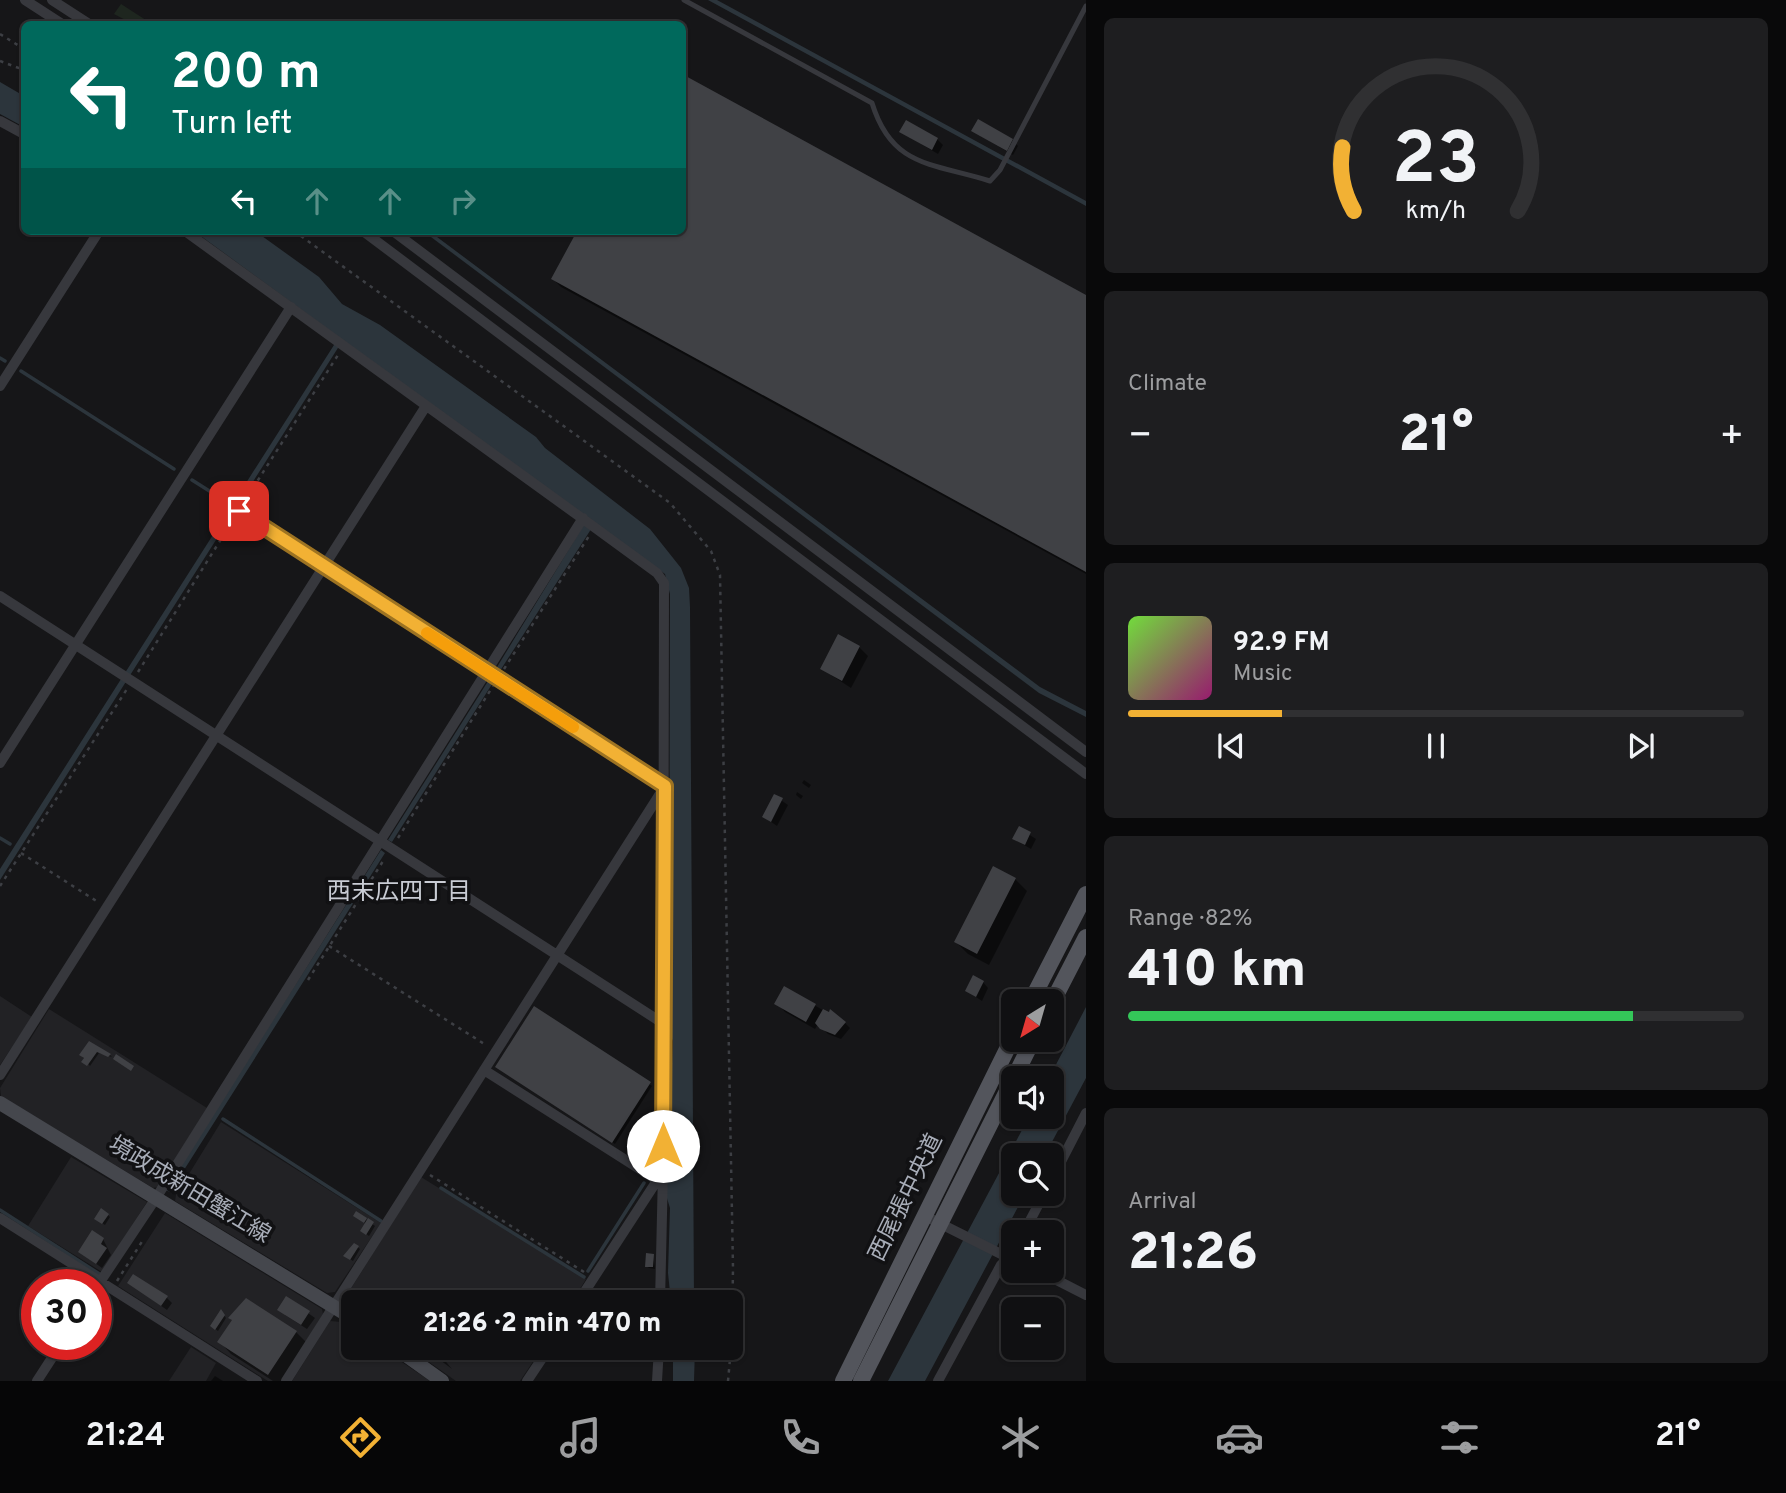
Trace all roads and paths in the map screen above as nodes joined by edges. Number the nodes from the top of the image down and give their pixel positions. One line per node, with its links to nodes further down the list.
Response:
1 (25, 0): 5 (street)
2 (52, 0): 6 (street)
3 (684, 0): 4 (lane)
4 (1086, 6)
5 (57, 21)
6 (84, 21)
7 (0, 33): 8 (path)
8 (21, 47)
9 (0, 61): 10 (path)
10 (21, 70)
11 (0, 121): 12 (street)
12 (21, 132)
13 (96, 235): 20 (street)
14 (191, 235): 18 (street)
15 (300, 235): 72 (path)
16 (368, 235): 33 (street)
17 (398, 235): 31 (street)
18 (291, 307): 19 (street); 26 (street)
19 (340, 343): 21 (street); 22 (path)
20 (0, 386)
21 (426, 406): 23 (street); 24 (street)
22 (239, 511): 24 (street); 28 (path)
23 (589, 523): 27 (street); 29 (path); 34 (street)
24 (324, 566): 27 (street); 30 (street)
25 (0, 596): 26 (street)
26 (76, 645): 28 (street); 32 (street)
27 (487, 671): 29 (street); 35 (street)
28 (128, 679): 30 (street); 37 (path)
29 (498, 679): 34 (street); 36 (path)
30 (216, 736): 35 (street); 40 (street)
31 (1086, 752)
32 (0, 763)
33 (1086, 774)
34 (665, 786): 43 (street); 47 (street)
35 (380, 841): 36 (street); 58 (street)
36 (391, 848): 42 (path); 43 (street)
37 (21, 853): 38 (path); 40 (path)
38 (0, 886)
39 (1086, 894): 45 (main road)
40 (107, 907): 51 (street)
41 (1086, 937): 46 (main road)
42 (330, 946): 44 (path); 48 (path)
43 (558, 955): 47 (street); 48 (street)
44 (307, 981)
45 (1037, 989)
46 (1059, 989)
47 (664, 1024): 57 (street)
48 (496, 1052): 50 (street)
49 (1005, 1052): 59 (main road, 西尾張中央道)
50 (484, 1070): 56 (street); 57 (street)
51 (0, 1075)
52 (0, 1103): 58 (main road, 境政成新田蟹江線)
53 (1001, 1104): 61 (main road, 西尾張中央道)
54 (1086, 1113): 55 (street)
55 (1064, 1156)
56 (421, 1169): 67 (path); 74 (street)
57 (660, 1176): 67 (street); 71 (street)
58 (156, 1198): 66 (street); 74 (main road, 境政成新田蟹江線)
59 (923, 1215): 61 (street); 88 (main road, 西尾張中央道)
60 (0, 1218): 65 (street)
61 (945, 1226): 63 (street); 89 (main road, 西尾張中央道)
62 (146, 1236): 69 (path)
63 (1001, 1252)
64 (1001, 1265): 90 (street)
65 (75, 1269)
66 (109, 1269)
67 (594, 1279): 70 (street)
68 (1062, 1283): 73 (street)
69 (112, 1289): 82 (street)
70 (587, 1290)
71 (660, 1290)
72 (733, 1290)
73 (1086, 1295)
74 (334, 1306): 75 (main road, 境政成新田蟹江線); 83 (street)
75 (341, 1311)
76 (51, 1360): 81 (street)
77 (413, 1360): 84 (main road)
78 (541, 1360): 85 (street)
79 (658, 1360): 86 (street)
80 (730, 1360): 87 (path)
81 (37, 1381)
82 (257, 1381)
83 (286, 1381)
84 (442, 1381)
85 (527, 1381)
86 (657, 1381)
87 (728, 1381)
88 (843, 1381)
89 (861, 1381)
90 (938, 1381)

